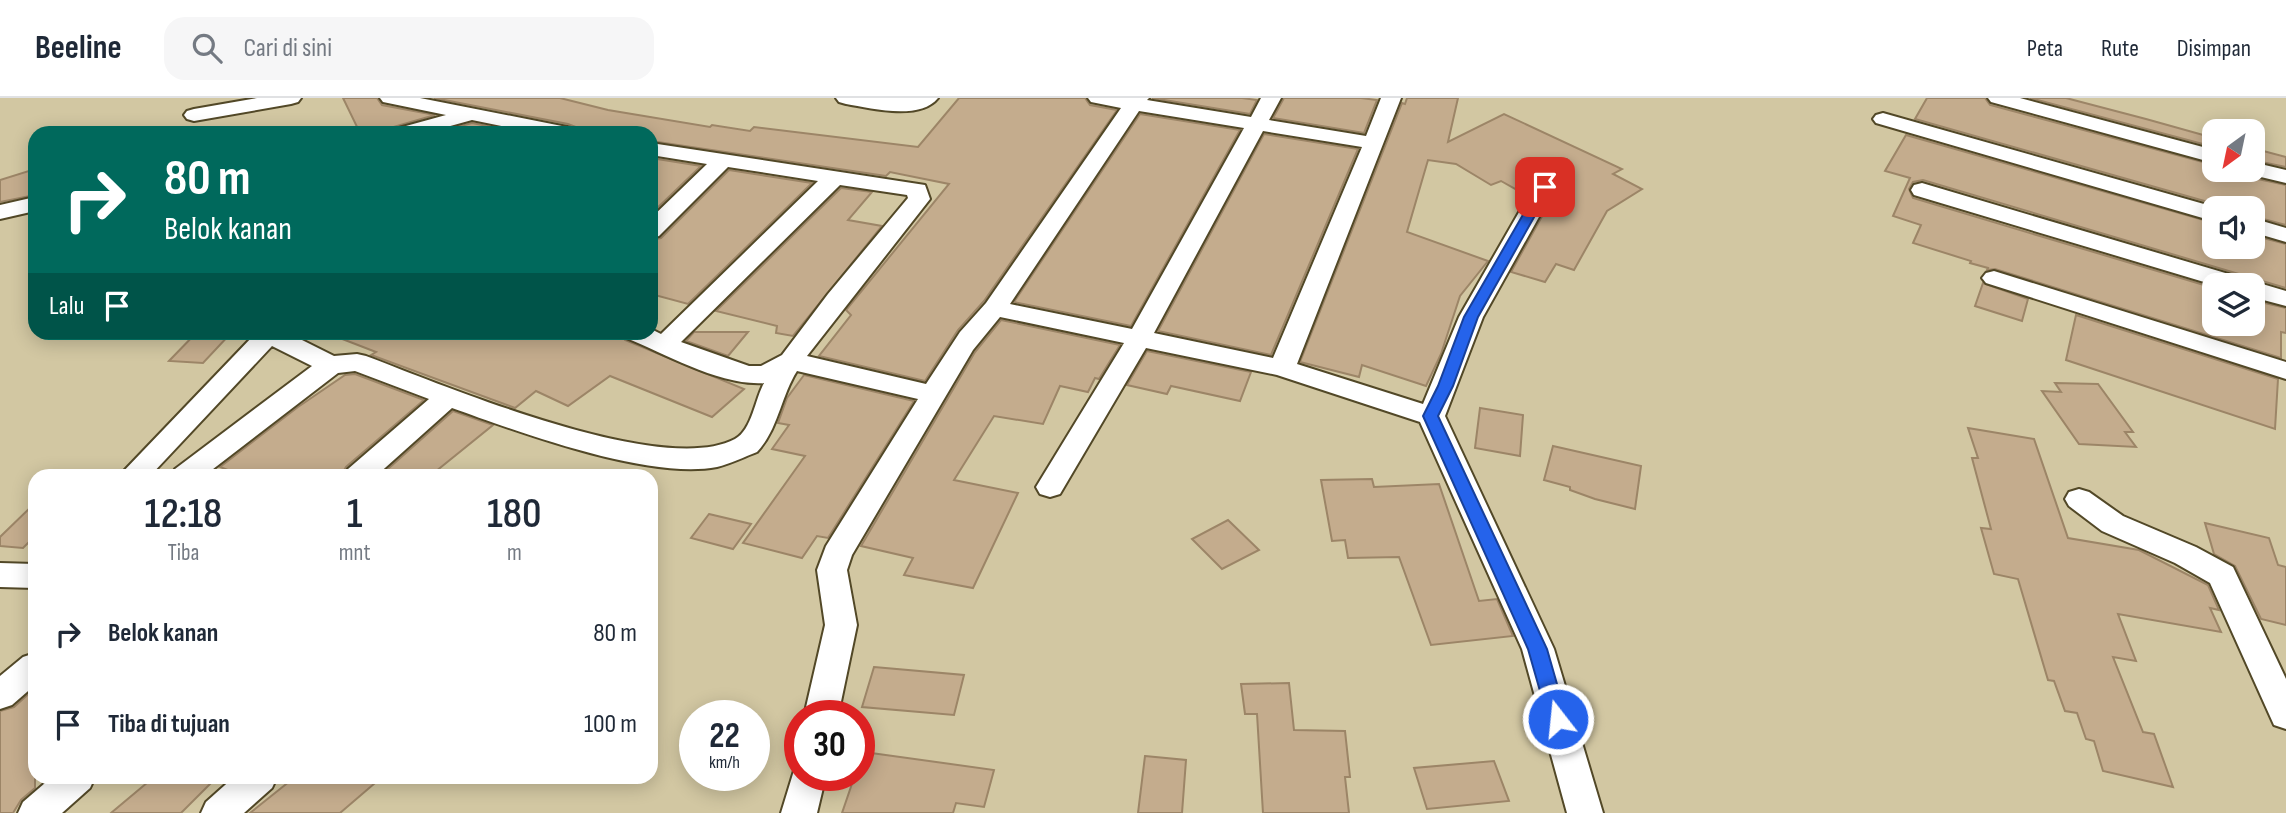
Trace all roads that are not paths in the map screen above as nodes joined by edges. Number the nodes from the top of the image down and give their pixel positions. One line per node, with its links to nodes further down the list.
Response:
1 (291, 98): 11 (street)
2 (390, 98): 10 (street)
3 (845, 98): 4 (street)
4 (928, 98)
5 (1098, 98): 9 (street)
6 (1271, 98): 13 (street)
7 (1391, 98): 16 (street)
8 (1998, 98): 18 (street)
9 (1136, 101): 13 (street); 35 (street)
10 (471, 114): 14 (street); 15 (street)
11 (194, 115)
12 (1884, 119): 26 (street)
13 (1258, 122): 16 (street); 39 (street)
14 (427, 126)
15 (532, 126)
16 (1374, 143): 43 (street)
17 (658, 150): 19 (street)
18 (2202, 154)
19 (723, 160): 22 (street); 28 (street)
20 (1557, 165): 47 (street)
21 (2265, 171): 23 (street)
22 (835, 177): 40 (street); 41 (street)
23 (2286, 177)
24 (1922, 190): 31 (street)
25 (28, 206): 27 (street)
26 (2202, 211)
27 (0, 212)
28 (658, 224)
29 (2265, 229): 30 (street)
30 (2286, 235)
31 (2202, 274)
32 (1994, 278): 44 (street)
33 (2265, 293): 34 (street)
34 (2286, 299)
35 (995, 309): 39 (street); 45 (street)
36 (260, 340): 48 (street)
37 (281, 340): 42 (street)
38 (655, 340): 40 (street)
39 (1138, 340): 43 (street); 51 (street)
40 (665, 344): 41 (street)
41 (791, 361): 45 (street); 46 (street)
42 (331, 365): 46 (street); 49 (street)
43 (1282, 368): 47 (street)
44 (2286, 372)
45 (933, 394): 57 (street)
46 (449, 396): 50 (street)
47 (1430, 416): 65 (street)
48 (140, 469)
49 (194, 469)
50 (366, 469)
51 (1050, 487)
52 (2079, 499): 58 (street)
53 (0, 575): 54 (street)
54 (28, 576)
55 (28, 672): 56 (street)
56 (0, 695)
57 (825, 700)
58 (2286, 715)
59 (69, 784): 62 (street)
60 (251, 784): 63 (street)
61 (804, 791): 64 (street)
62 (36, 813)
63 (219, 813)
64 (799, 813)
65 (1584, 813)

